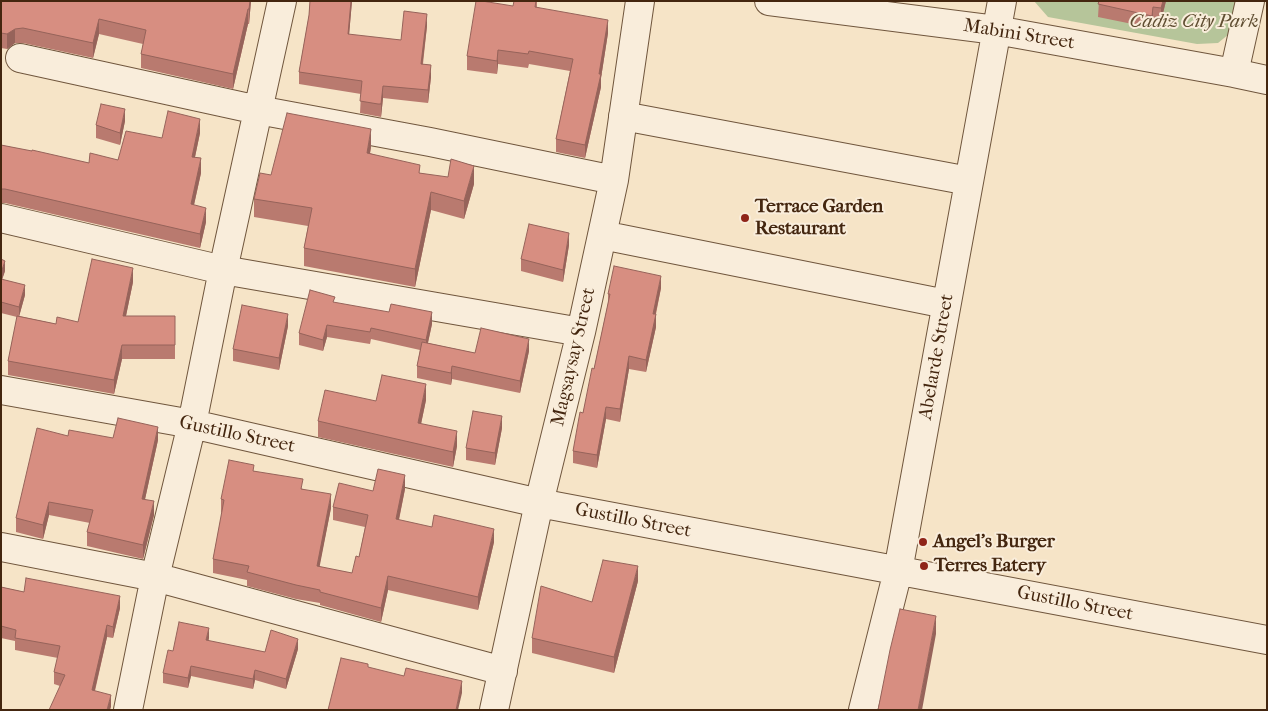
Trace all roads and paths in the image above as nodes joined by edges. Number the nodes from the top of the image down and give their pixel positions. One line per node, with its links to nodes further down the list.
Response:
1 (282, 1): 10 (street)
2 (640, 1): 11 (street, Magsaysay Street)
3 (769, 1): 6 (street, Mabini Street)
4 (1002, 1): 6 (street, Abelarde Street)
5 (1250, 1): 8 (street)
6 (996, 30): 8 (street, Mabini Street); 13 (street, Abelarde Street)
7 (20, 58): 10 (street)
8 (1234, 73): 9 (street, Mabini Street)
9 (1267, 80)
10 (258, 110): 12 (street); 16 (street)
11 (623, 116): 12 (street, Magsaysay Street); 13 (street)
12 (614, 180): 15 (street, Magsaysay Street)
13 (969, 181): 17 (street, Abelarde Street)
14 (1, 218): 16 (street)
15 (602, 235): 17 (street); 18 (street, Magsaysay Street)
16 (223, 270): 18 (street); 20 (street)
17 (946, 304): 23 (street, Abelarde Street)
18 (581, 332): 21 (street, Magsaysay Street)
19 (1, 390): 20 (street, Gustillo Street)
20 (192, 424): 21 (street, Gustillo Street); 24 (street)
21 (539, 503): 23 (street, Gustillo Street); 26 (street, Magsaysay Street)
22 (1, 547): 24 (street)
23 (898, 571): 25 (street, Gustillo Street); 29 (street, Abelarde Street)
24 (156, 577): 26 (street); 27 (street)
25 (1267, 640)
26 (502, 670): 28 (street, Magsaysay Street)
27 (128, 710)
28 (494, 710)
29 (863, 710)

